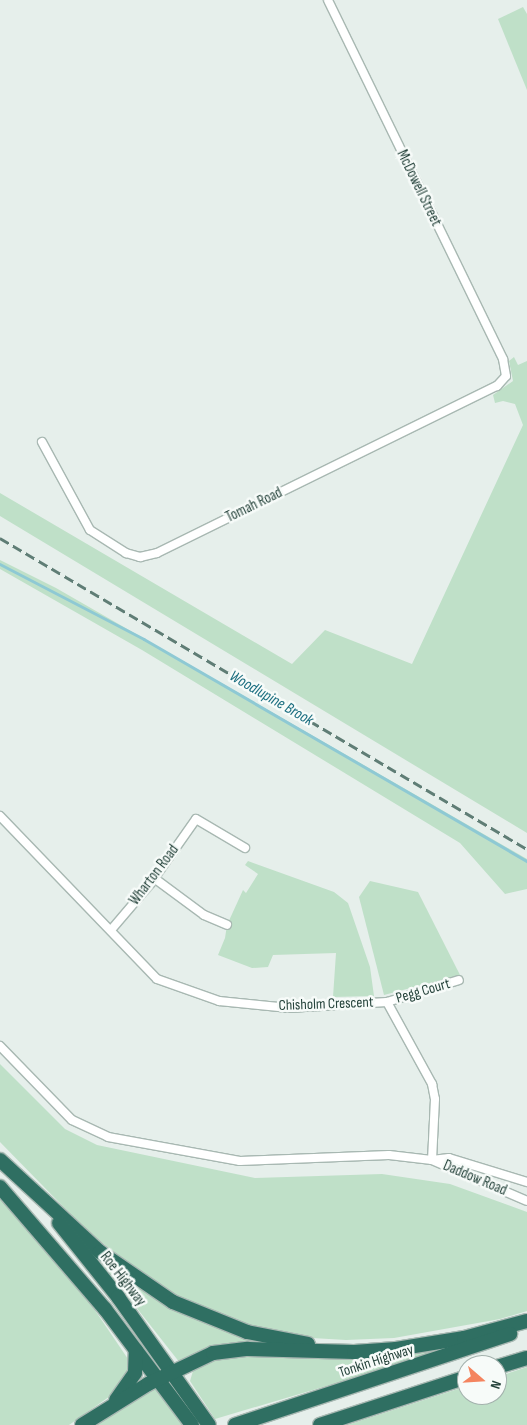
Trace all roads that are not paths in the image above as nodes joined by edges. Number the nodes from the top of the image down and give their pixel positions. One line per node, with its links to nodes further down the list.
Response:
1 (328, 0): 2 (street, McDowell Street)
2 (506, 376): 3 (street, Tomah Road)
3 (42, 442)
4 (0, 816): 8 (street, Chisholm Crescent)
5 (245, 848): 6 (street, Wharton Road)
6 (154, 878): 7 (street); 8 (street, Wharton Road)
7 (227, 925)
8 (110, 930): 10 (street, Chisholm Crescent)
9 (459, 980): 10 (street, Pegg Court)
10 (387, 1002): 12 (street, Chisholm Crescent)
11 (0, 1046): 12 (street)
12 (432, 1160): 14 (street, Daddow Road); 16 (street, Daddow Road)
13 (0, 1161): 20 (highway); 23 (highway, Roe Highway)
14 (527, 1182)
15 (0, 1187): 19 (highway)
16 (527, 1200)
17 (527, 1321): 20 (highway)
18 (527, 1328): 30 (highway, Tonkin Highway)
19 (136, 1349): 24 (highway); 26 (highway)
20 (396, 1349): 23 (highway)
21 (527, 1358): 22 (highway)
22 (507, 1365)
23 (172, 1373): 24 (highway); 29 (highway, Roe Highway)
24 (158, 1380): 26 (highway); 27 (highway)
25 (457, 1380): 31 (highway)
26 (112, 1406): 28 (highway)
27 (188, 1420)
28 (82, 1425)
29 (209, 1425)
30 (235, 1425)
31 (320, 1425)

